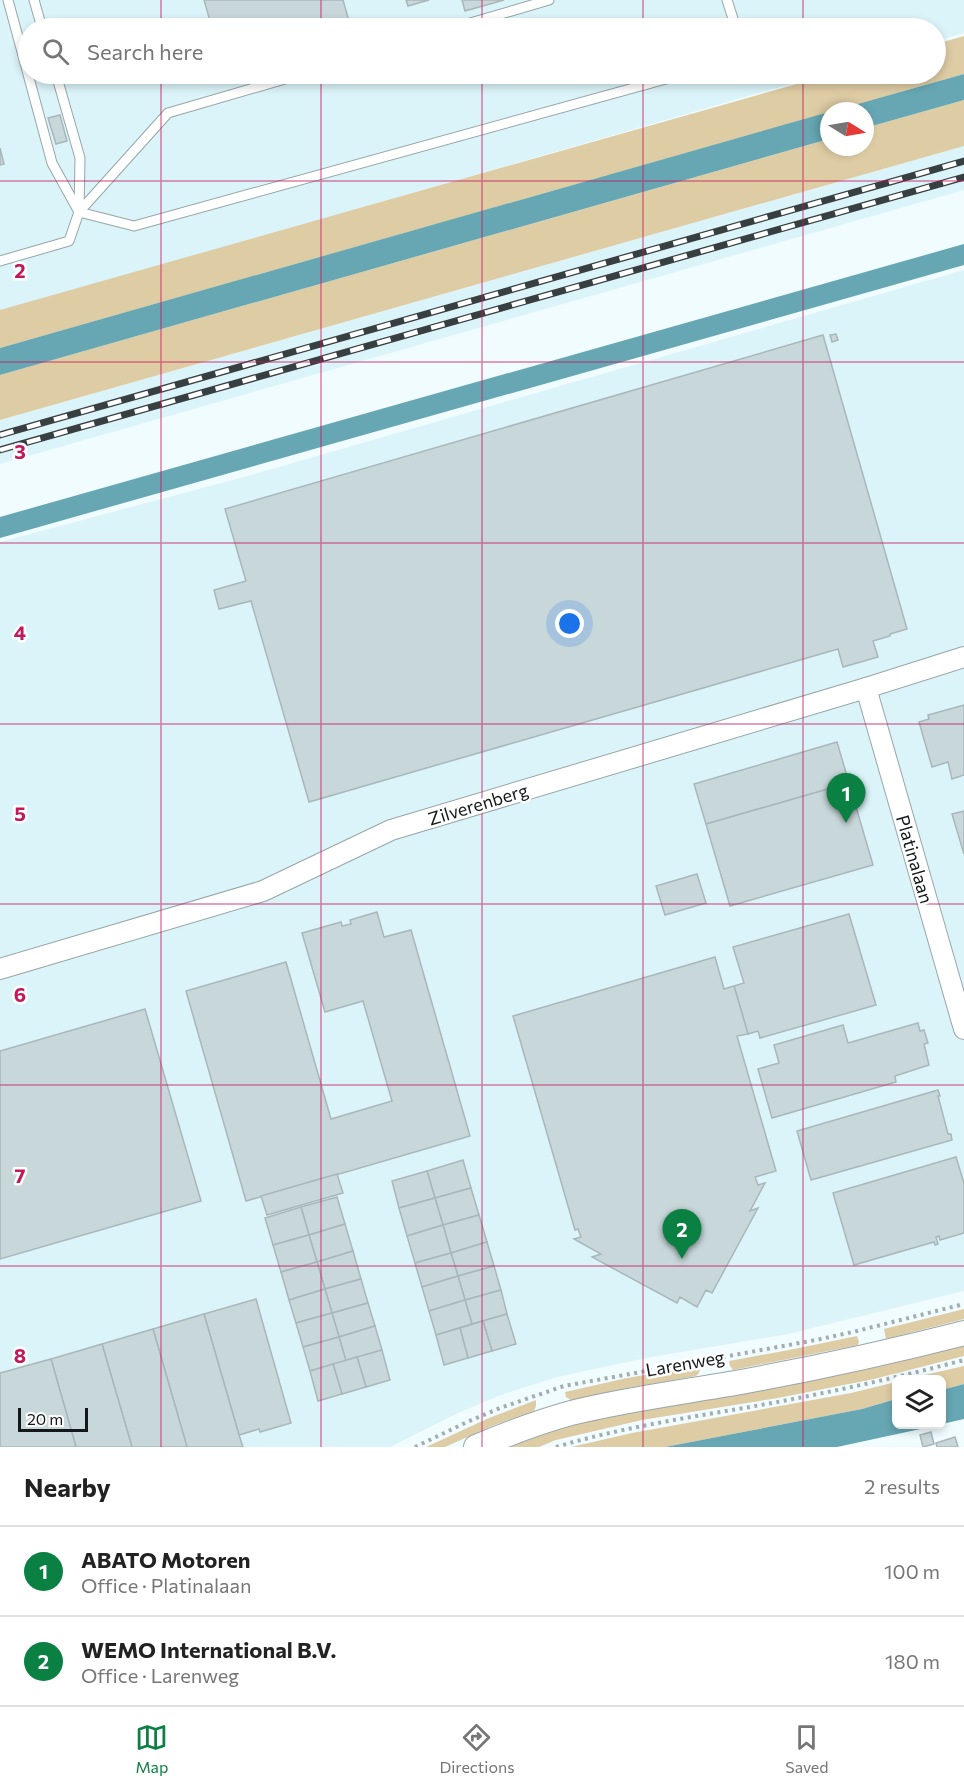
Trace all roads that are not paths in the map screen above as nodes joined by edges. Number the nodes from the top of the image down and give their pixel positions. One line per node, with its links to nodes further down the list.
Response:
1 (8, 0): 8 (lane)
2 (34, 0): 5 (lane)
3 (549, 0): 6 (lane)
4 (727, 0): 7 (lane)
5 (39, 18)
6 (487, 18)
7 (732, 18)
8 (18, 37)
9 (31, 84): 13 (lane)
10 (59, 84): 13 (lane)
11 (268, 84): 13 (lane)
12 (648, 84): 13 (lane)
13 (79, 212): 14 (lane)
14 (0, 261)
15 (964, 657): 16 (street, Zilverenberg)
16 (866, 688): 17 (street, Zilverenberg); 18 (street, Platinalaan)
17 (0, 969)
18 (964, 1029)
19 (964, 1333): 20 (street, Larenweg)
20 (476, 1447)

